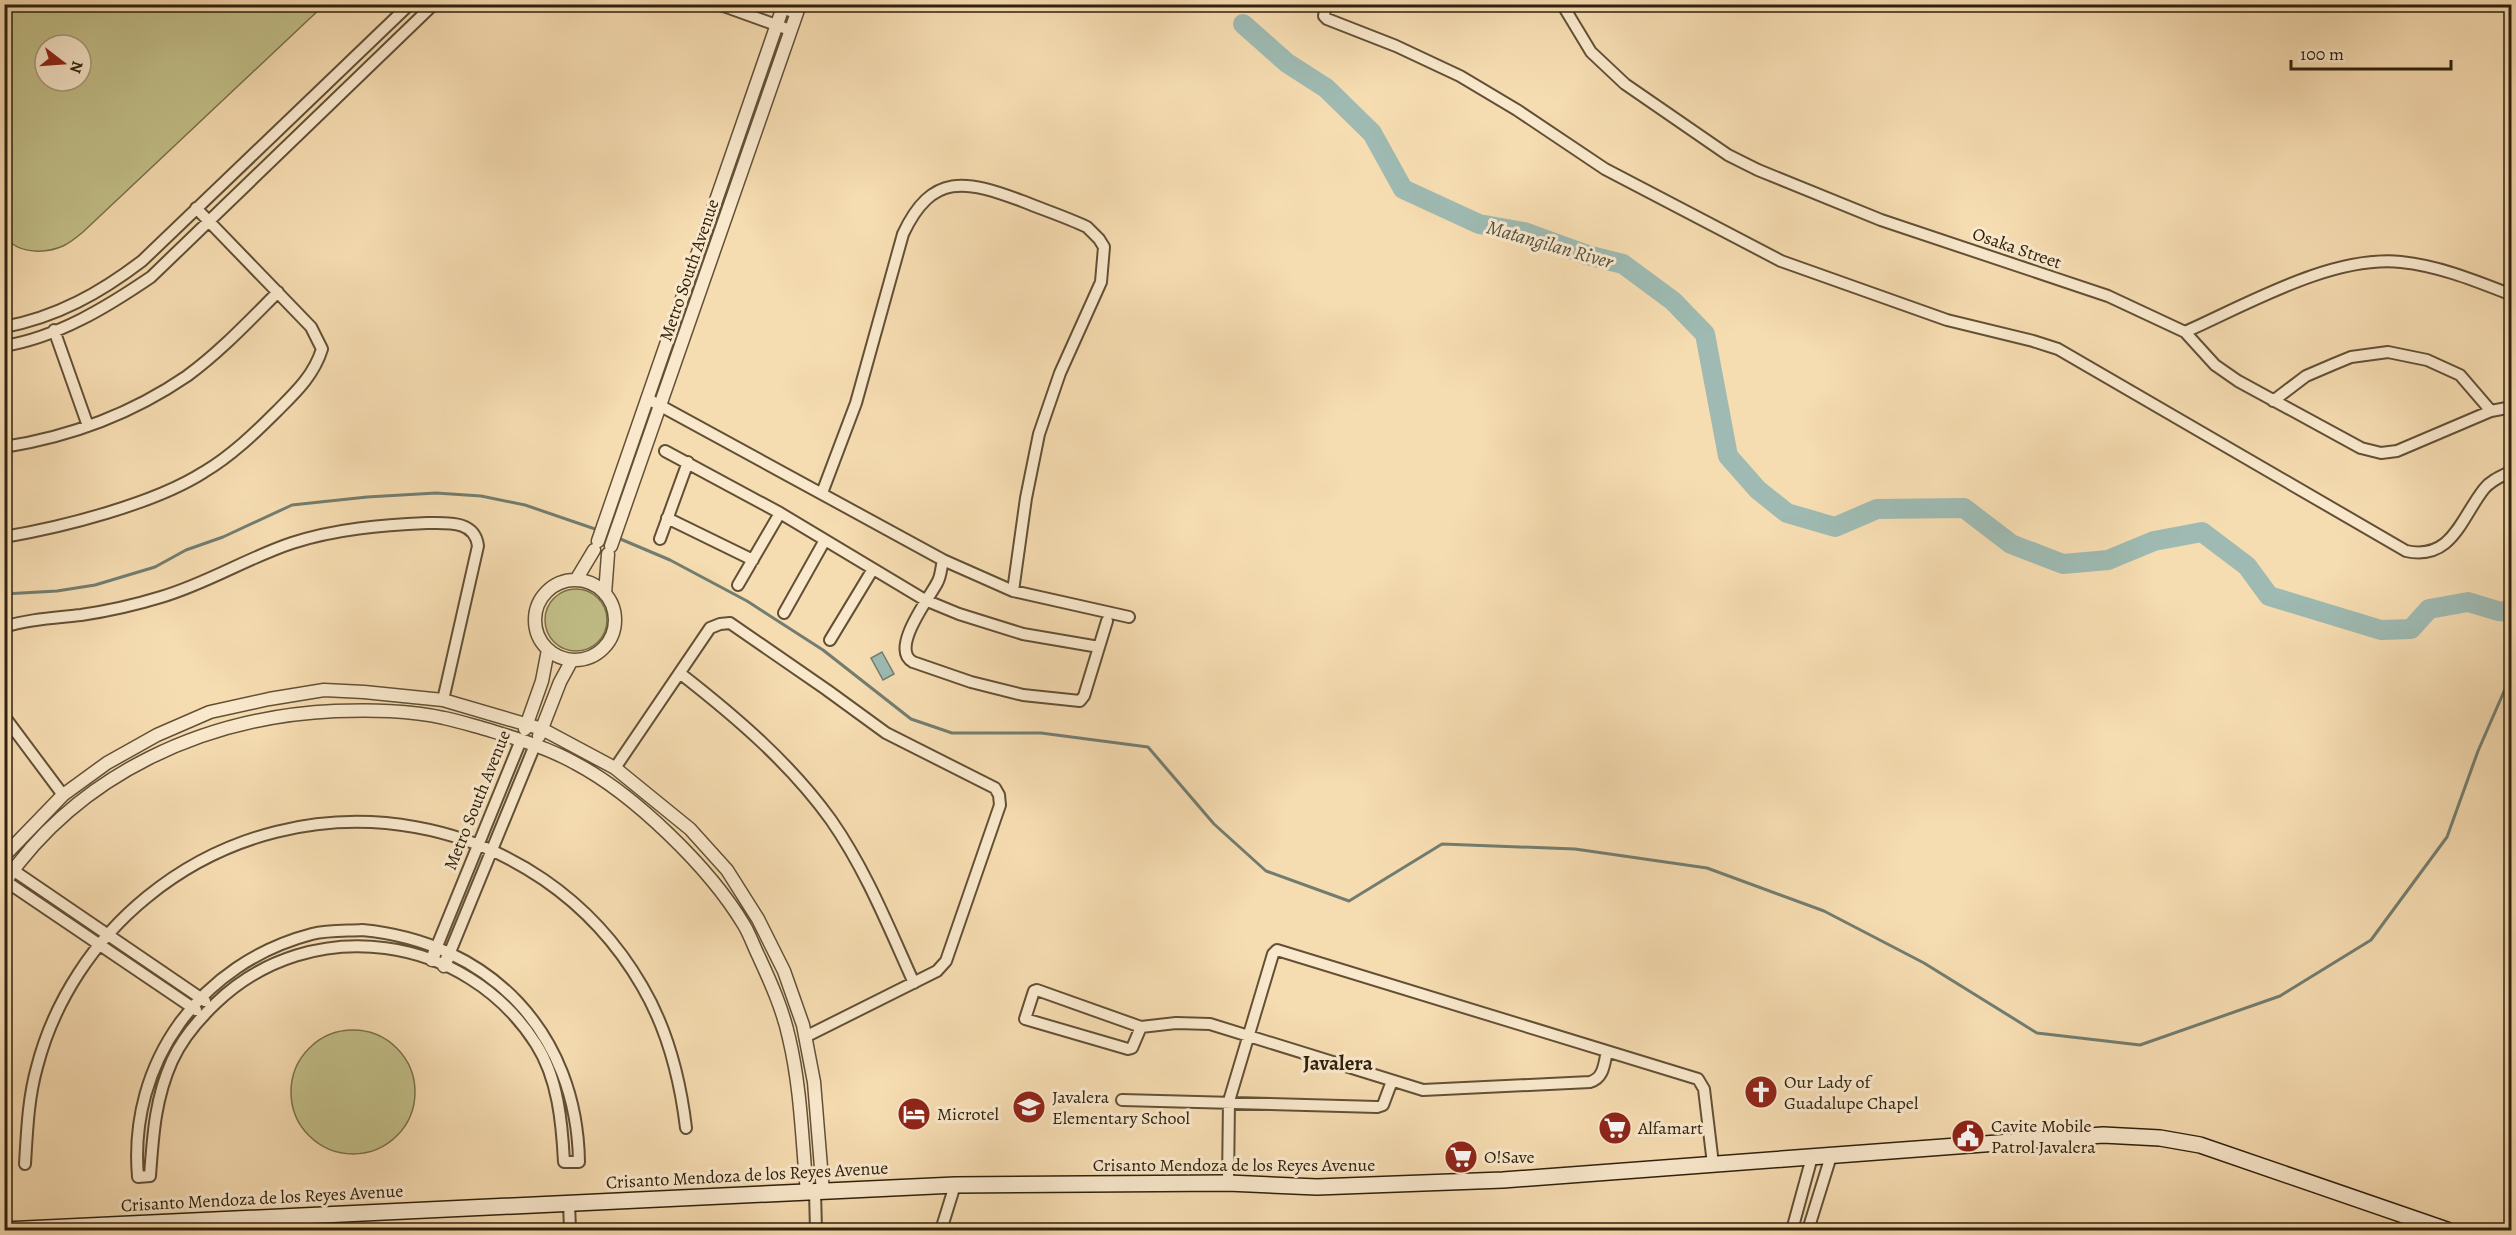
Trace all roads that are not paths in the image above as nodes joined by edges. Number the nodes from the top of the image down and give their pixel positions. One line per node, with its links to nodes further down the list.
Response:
1 (410, 4): 11 (street)
2 (434, 4): 12 (street)
3 (718, 4): 9 (street)
4 (770, 4): 7 (street)
5 (1326, 4): 28 (street)
6 (1562, 4): 17 (street, Osaka Street)
7 (783, 7): 8 (street); 9 (street, Metro South Avenue)
8 (798, 9): 10 (street, Metro South Avenue)
9 (776, 25): 10 (street); 19 (street, Metro South Avenue)
10 (790, 30): 21 (street, Metro South Avenue)
11 (196, 208): 12 (street); 15 (street)
12 (209, 221): 13 (street); 16 (street)
13 (278, 292): 24 (street); 32 (street)
14 (2511, 295): 17 (street)
15 (4, 327)
16 (54, 330): 18 (street); 24 (street)
17 (2185, 332): 20 (street)
18 (4, 346)
19 (648, 399): 21 (street); 38 (street, Metro South Avenue)
20 (2273, 401): 23 (street); 23 (street)
21 (661, 405): 29 (street); 41 (street, Metro South Avenue)
22 (2511, 406): 23 (street)
23 (2491, 411)
24 (88, 426): 25 (street)
25 (4, 447)
26 (665, 451): 27 (street)
27 (688, 462): 30 (street); 31 (street)
28 (2511, 471)
29 (822, 493): 36 (street); 40 (street)
30 (780, 513): 34 (street); 35 (street)
31 (667, 518): 33 (street); 35 (street)
32 (4, 537)
33 (660, 539)
34 (825, 540): 37 (street); 43 (street)
35 (753, 560): 39 (street)
36 (943, 560): 40 (street); 42 (street)
37 (873, 569): 42 (street); 47 (street)
38 (576, 580): 41 (street); 49 (street)
39 (738, 585)
40 (1013, 591): 44 (street)
41 (605, 594): 50 (street, Metro South Avenue)
42 (925, 600): 48 (street); 48 (street)
43 (784, 613)
44 (1129, 617)
45 (1107, 621): 48 (street)
46 (4, 627): 52 (street)
47 (830, 640)
48 (1099, 647)
49 (548, 650): 50 (street); 54 (street, Metro South Avenue)
50 (572, 660): 55 (street, Metro South Avenue)
51 (681, 674): 58 (street); 71 (street); 71 (street)
52 (443, 700): 54 (street); 59 (street)
53 (4, 716): 59 (street)
54 (527, 724): 55 (street); 56 (street, Metro South Avenue)
55 (542, 729): 57 (street, Metro South Avenue); 58 (street)
56 (521, 740): 57 (street); 60 (street, Metro South Avenue); 63 (street)
57 (535, 745): 61 (street, Metro South Avenue); 90 (street)
58 (615, 768): 78 (street)
59 (63, 795): 62 (street)
60 (478, 844): 61 (street); 65 (street); 67 (street, Metro South Avenue)
61 (492, 850): 68 (street, Metro South Avenue); 83 (street)
62 (4, 856)
63 (9, 867): 64 (street); 65 (street)
64 (5, 881): 66 (street)
65 (108, 935): 66 (street); 72 (street)
66 (99, 944): 74 (street); 86 (street)
67 (437, 946): 68 (street); 69 (street, Metro South Avenue); 72 (street)
68 (450, 952): 70 (street, Metro South Avenue); 70 (street)
69 (432, 960): 70 (street); 73 (street)
70 (444, 966)
71 (914, 983): 78 (street)
72 (201, 998): 73 (street); 74 (street)
73 (213, 1006): 75 (street)
74 (192, 1008): 75 (street); 75 (street)
75 (204, 1016)
76 (1142, 1027): 76 (street); 77 (street)
77 (1248, 1036): 79 (street); 80 (street); 82 (street)
78 (805, 1038): 90 (street)
79 (1607, 1051): 80 (street); 87 (street)
80 (1392, 1081): 82 (street)
81 (1122, 1100): 82 (street)
82 (1229, 1101): 88 (street)
83 (686, 1128)
84 (1831, 1156): 85 (main road, Crisanto Mendoza de los Reyes Avenue); 98 (street); 99 (main road, Crisanto Mendoza de los Reyes Avenue)
85 (1812, 1157): 87 (main road, Crisanto Mendoza de los Reyes Avenue); 97 (street)
86 (25, 1164)
87 (1713, 1164): 88 (main road, Crisanto Mendoza de los Reyes Avenue)
88 (1228, 1183): 89 (main road, Crisanto Mendoza de los Reyes Avenue)
89 (955, 1185): 90 (main road, Crisanto Mendoza de los Reyes Avenue); 96 (street)
90 (815, 1192): 91 (main road, Crisanto Mendoza de los Reyes Avenue); 95 (street)
91 (569, 1203): 92 (main road, Crisanto Mendoza de los Reyes Avenue); 94 (street)
92 (142, 1227): 93 (main road, Crisanto Mendoza de los Reyes Avenue)
93 (4, 1230)
94 (570, 1230)
95 (816, 1230)
96 (940, 1230)
97 (1792, 1230)
98 (1808, 1230)
99 (2447, 1230)

